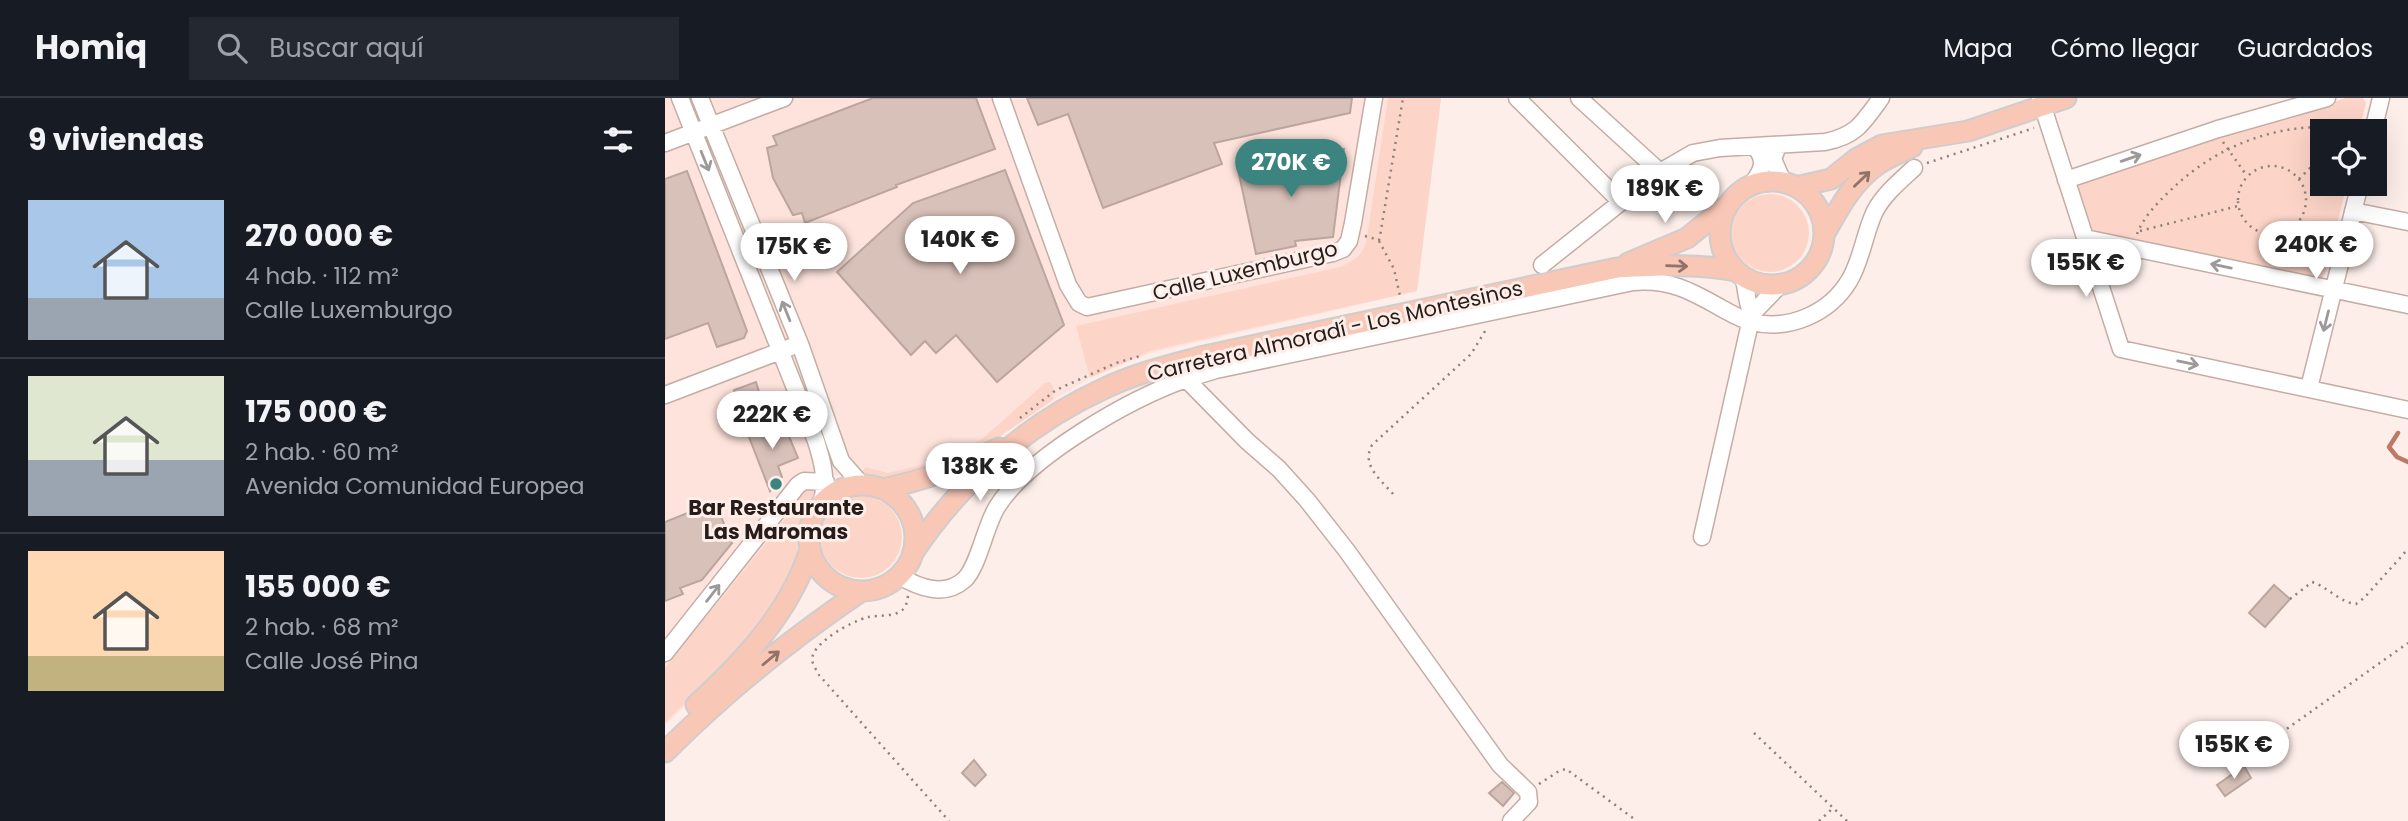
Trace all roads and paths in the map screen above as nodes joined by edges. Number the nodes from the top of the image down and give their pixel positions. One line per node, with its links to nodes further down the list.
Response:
1 (680, 98): 18 (street)
2 (700, 98): 15 (street)
3 (784, 98): 15 (street)
4 (1001, 98): 39 (street, Calle Luxemburgo)
5 (1374, 98): 39 (street, Calle Luxemburgo)
6 (1403, 98): 42 (path)
7 (1517, 98): 33 (street)
8 (1881, 98): 21 (street)
9 (2066, 98): 13 (main road)
10 (2327, 98): 17 (street)
11 (2381, 98): 14 (street)
12 (1585, 100): 26 (street)
13 (2043, 109): 19 (main road); 24 (path); 29 (street)
14 (2376, 119)
15 (711, 125): 18 (street); 53 (street, one-way to 15)
16 (2310, 127): 23 (path)
17 (2218, 129): 23 (path); 29 (street, one-way to 17)
18 (693, 132): 20 (street); 54 (street, one-way to 54)
19 (1925, 140): 30 (main road); 40 (main road, one-way to 19)
20 (665, 143)
21 (1779, 145): 22 (street); 30 (street)
22 (1754, 146): 26 (street); 31 (street)
23 (2229, 149): 27 (path); 43 (path)
24 (1914, 168): 52 (street)
25 (2310, 168): 28 (path)
26 (1660, 172): 33 (street)
27 (2247, 176): 28 (path); 35 (path)
28 (2299, 179): 38 (path)
29 (2066, 180): 41 (street)
30 (1790, 184): 31 (main road); 40 (main road)
31 (1751, 185): 34 (main road)
32 (2357, 196): 36 (street)
33 (1621, 202): 44 (street)
34 (1728, 205): 45 (main road, Carretera Almoradí - Los Montesinos); 46 (main road)
35 (2238, 206): 38 (path); 43 (path)
36 (2353, 211): 37 (street); 48 (street)
37 (2408, 222)
38 (2288, 230): 48 (path)
39 (1352, 232): 42 (path)
40 (1824, 235): 47 (main road)
41 (2085, 238): 43 (street); 57 (street, one-way to 57)
42 (1379, 240): 51 (path)
43 (2137, 240): 48 (street, one-way to 43)
44 (1542, 265)
45 (1617, 268): 46 (main road, Carretera Almoradí - Los Montesinos, one-way to 46); 51 (main road, Carretera Almoradí - Los Montesinos)
46 (1740, 273): 47 (main road); 52 (street)
47 (1781, 284): 52 (street)
48 (2330, 289): 49 (street); 57 (street, one-way to 57)
49 (2408, 305)
50 (1495, 311): 52 (street); 56 (street); 65 (path)
51 (1403, 314): 60 (main road, Carretera Almoradí - Los Montesinos)
52 (1751, 318): 66 (street)
53 (800, 344): 54 (street); 62 (street)
54 (781, 350): 58 (street); 64 (street)
55 (1145, 355): 60 (path)
56 (1186, 379): 70 (street); 78 (street)
57 (2309, 388): 59 (street)
58 (665, 395)
59 (2408, 410)
60 (1018, 430): 63 (main road, Carretera Almoradí - Los Montesinos); 69 (main road, Carretera Almoradí - Los Montesinos)
61 (798, 485): 64 (street); 67 (path); 74 (street, one-way to 61)
62 (862, 485): 63 (main road); 64 (main road)
63 (883, 489): 69 (main road)
64 (824, 492): 67 (main road)
65 (1393, 494)
66 (1702, 537)
67 (807, 548): 71 (main road); 76 (main road)
68 (2408, 549): 72 (path)
69 (913, 552): 70 (main road)
70 (905, 579): 71 (main road); 80 (path)
71 (860, 592): 76 (main road, one-way to 71)
72 (2290, 599)
73 (2408, 643): 77 (path)
74 (667, 648)
75 (1754, 733): 79 (path)
76 (667, 748)
77 (2247, 757)
78 (1528, 792): 81 (street); 82 (path)
79 (1833, 807): 83 (path); 84 (path)
80 (949, 821)
81 (1511, 821)
82 (1637, 821)
83 (1819, 821)
84 (1847, 821)

